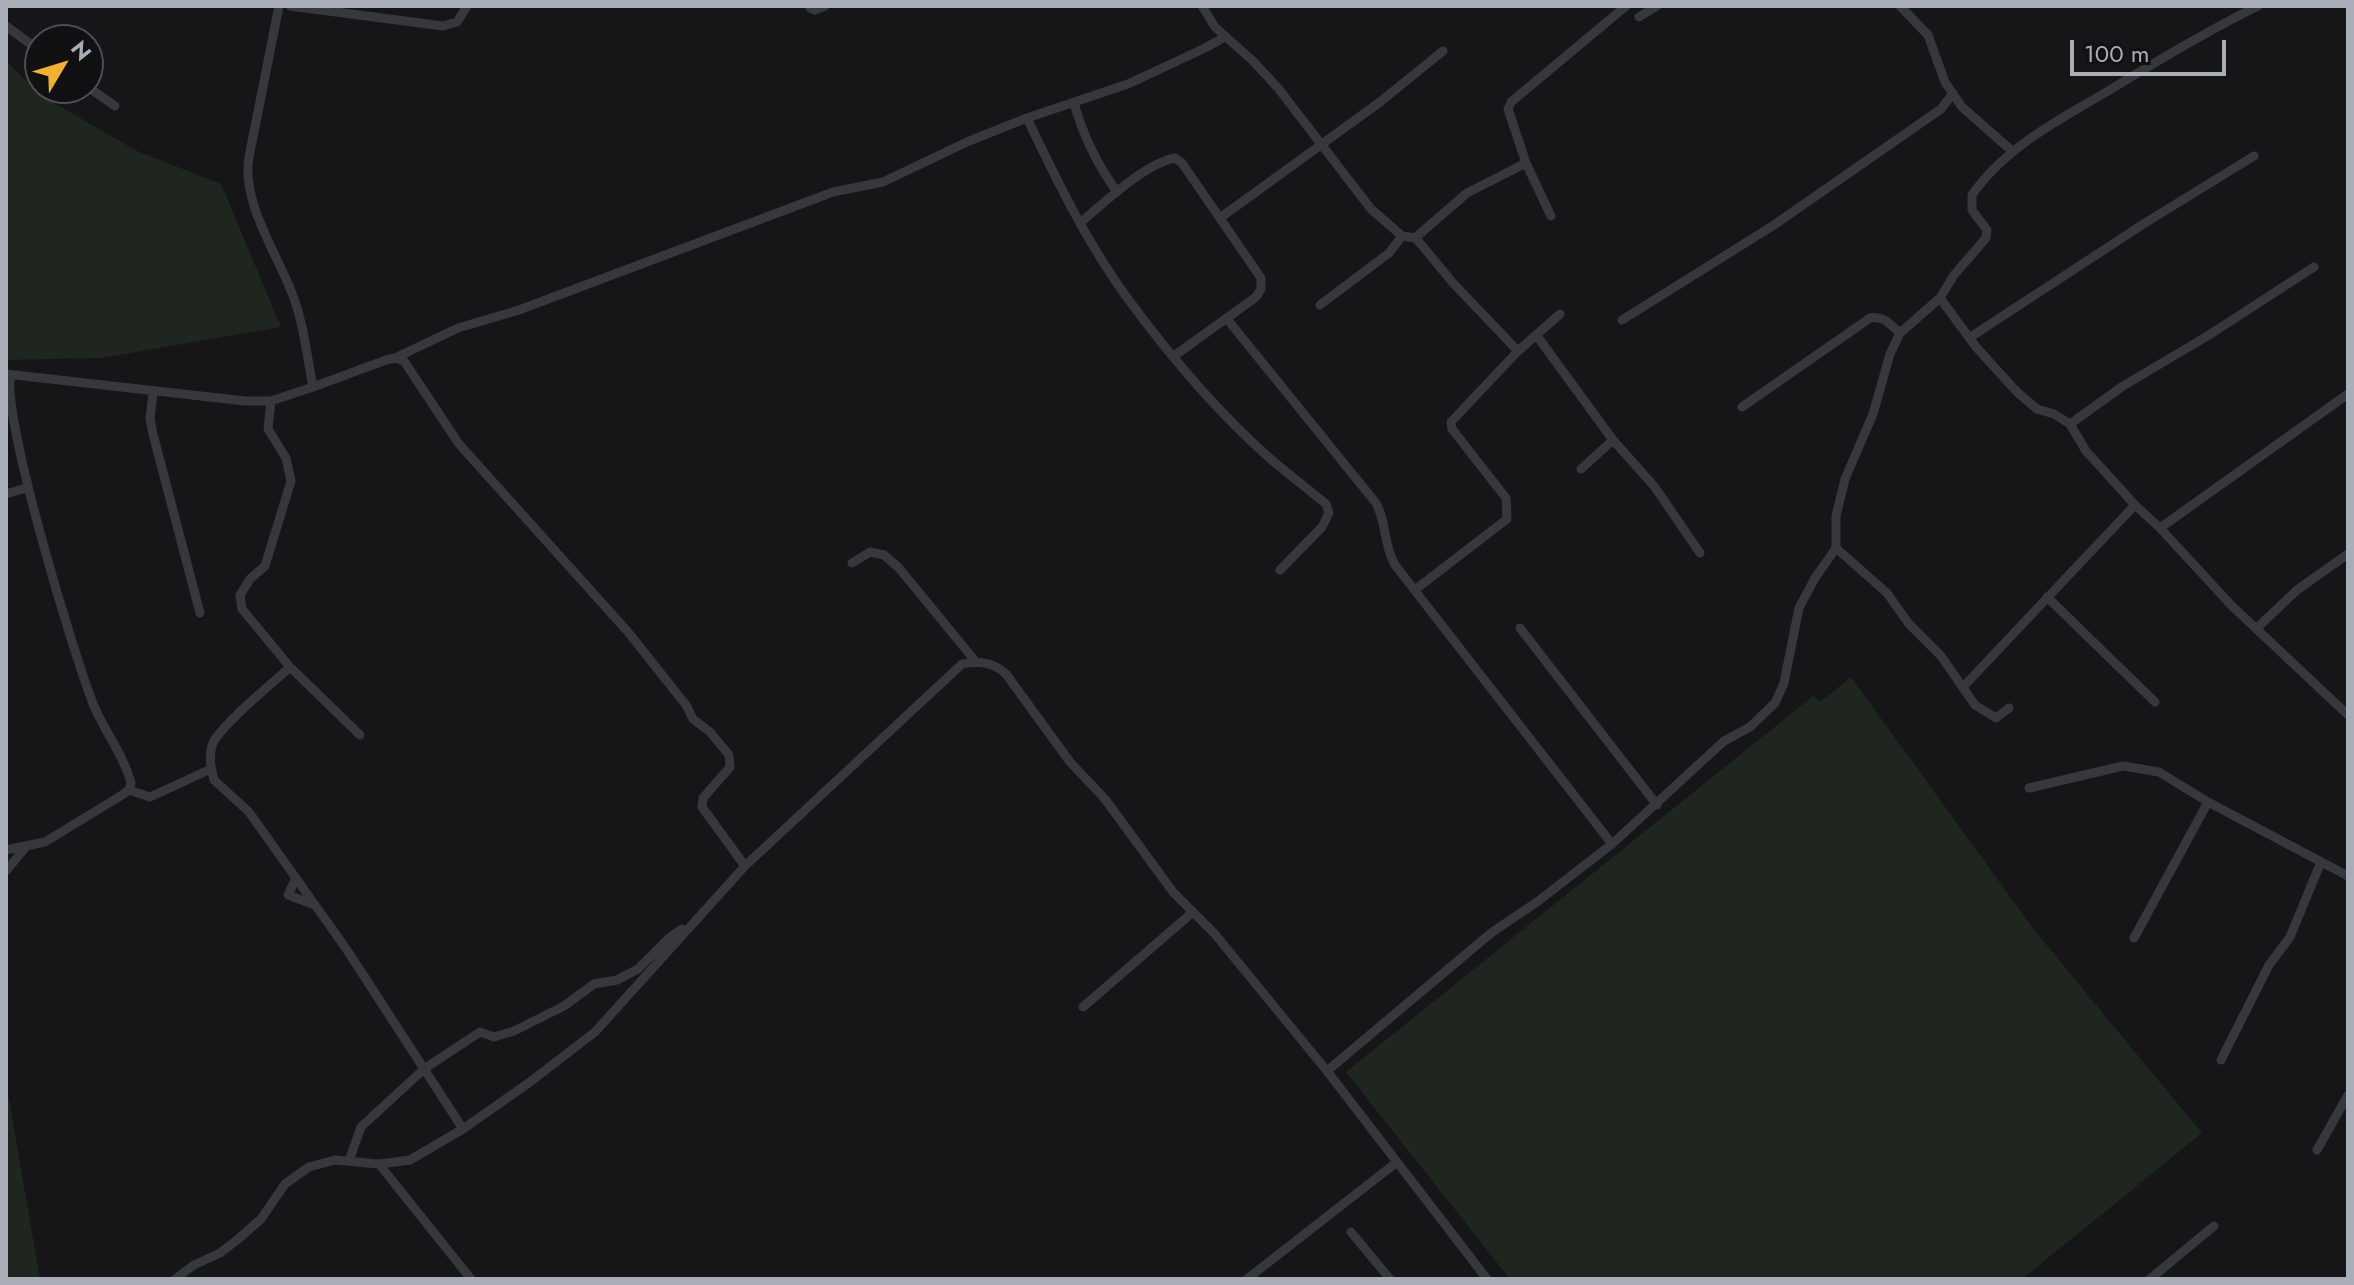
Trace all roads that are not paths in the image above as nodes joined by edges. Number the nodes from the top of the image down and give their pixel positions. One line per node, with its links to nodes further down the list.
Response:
1 (279, 6): 46 (street)
2 (290, 6): 11 (street)
3 (467, 6): 11 (street)
4 (825, 6): 10 (street)
5 (1202, 6): 15 (street)
6 (1626, 6): 26 (street)
7 (1657, 6): 13 (street)
8 (1900, 6): 18 (street)
9 (2258, 6): 12 (street)
10 (810, 8)
11 (324, 9)
12 (2244, 9): 24 (street)
13 (1639, 17)
14 (6, 26): 16 (street)
15 (1225, 37): 20 (street); 23 (street)
16 (24, 39)
17 (1443, 51): 23 (street)
18 (1953, 93): 24 (street); 38 (street)
19 (104, 98): 21 (street)
20 (1074, 103): 22 (street); 27 (street)
21 (115, 106)
22 (1027, 118): 30 (street); 44 (street)
23 (1322, 144): 29 (street); 31 (street)
24 (2012, 151): 34 (street)
25 (2254, 156): 41 (street)
26 (1526, 163): 28 (street); 32 (street)
27 (1117, 192): 29 (street); 30 (street)
28 (1551, 216)
29 (1220, 218): 37 (street)
30 (1081, 222): 43 (street)
31 (1402, 236): 32 (street); 35 (street)
32 (1415, 238): 42 (street)
33 (2314, 267): 51 (street)
34 (1940, 298): 39 (street); 41 (street)
35 (1320, 305)
36 (1560, 314): 40 (street)
37 (1227, 319): 43 (street); 64 (street)
38 (1622, 320)
39 (1900, 333): 50 (street); 59 (street)
40 (1537, 336): 42 (street); 53 (street)
41 (1969, 338): 51 (street)
42 (1518, 351): 64 (street)
43 (1174, 356): 63 (street)
44 (395, 358): 46 (street); 85 (street)
45 (8, 375): 47 (street); 52 (street)
46 (313, 387): 49 (street)
47 (153, 392): 49 (street); 66 (street)
48 (2348, 394): 58 (street)
49 (271, 401): 70 (street)
50 (1742, 407)
51 (2070, 424): 57 (street)
52 (9, 439): 55 (street)
53 (1613, 440): 54 (street); 60 (street)
54 (1581, 469)
55 (26, 488): 56 (street); 78 (street)
56 (6, 494)
57 (2135, 505): 58 (street); 65 (street)
58 (2160, 528): 68 (street)
59 (1836, 548): 71 (street); 80 (street)
60 (1700, 553)
61 (2348, 554): 68 (street)
62 (852, 563): 69 (street)
63 (1280, 570)
64 (1416, 589): 81 (street)
65 (2047, 597): 71 (street); 72 (street)
66 (200, 613)
67 (1520, 628): 80 (street)
68 (2257, 628): 74 (street)
69 (976, 662): 85 (street); 90 (street)
70 (290, 667): 75 (street); 76 (street)
71 (1963, 687): 73 (street)
72 (2155, 702)
73 (2009, 708)
74 (2348, 715)
75 (360, 735)
76 (211, 769): 78 (street); 88 (street)
77 (2029, 788): 79 (street)
78 (129, 790): 82 (street)
79 (2208, 802): 84 (street); 92 (street)
80 (1657, 805): 81 (street)
81 (1612, 844): 96 (street)
82 (25, 848): 83 (street); 86 (street)
83 (6, 850)
84 (2321, 862): 87 (street); 94 (street)
85 (745, 866): 91 (street)
86 (6, 871)
87 (2348, 876)
88 (296, 878): 89 (street); 89 (street)
89 (315, 905): 95 (street)
90 (1193, 912): 93 (street); 96 (street)
91 (696, 920): 95 (street); 98 (street)
92 (2134, 938)
93 (1083, 1007)
94 (2221, 1060)
95 (424, 1069): 98 (street); 100 (street)
96 (1327, 1071): 101 (street)
97 (2348, 1095): 99 (street)
98 (463, 1129): 102 (street)
99 (2317, 1150)
100 (349, 1161): 102 (street); 105 (street)
101 (1397, 1162): 107 (street); 109 (street)
102 (379, 1164): 106 (street)
103 (2214, 1226): 110 (street)
104 (1351, 1232): 108 (street)
105 (175, 1279)
106 (471, 1279)
107 (1247, 1279)
108 (1390, 1279)
109 (1487, 1279)
110 (2150, 1279)

